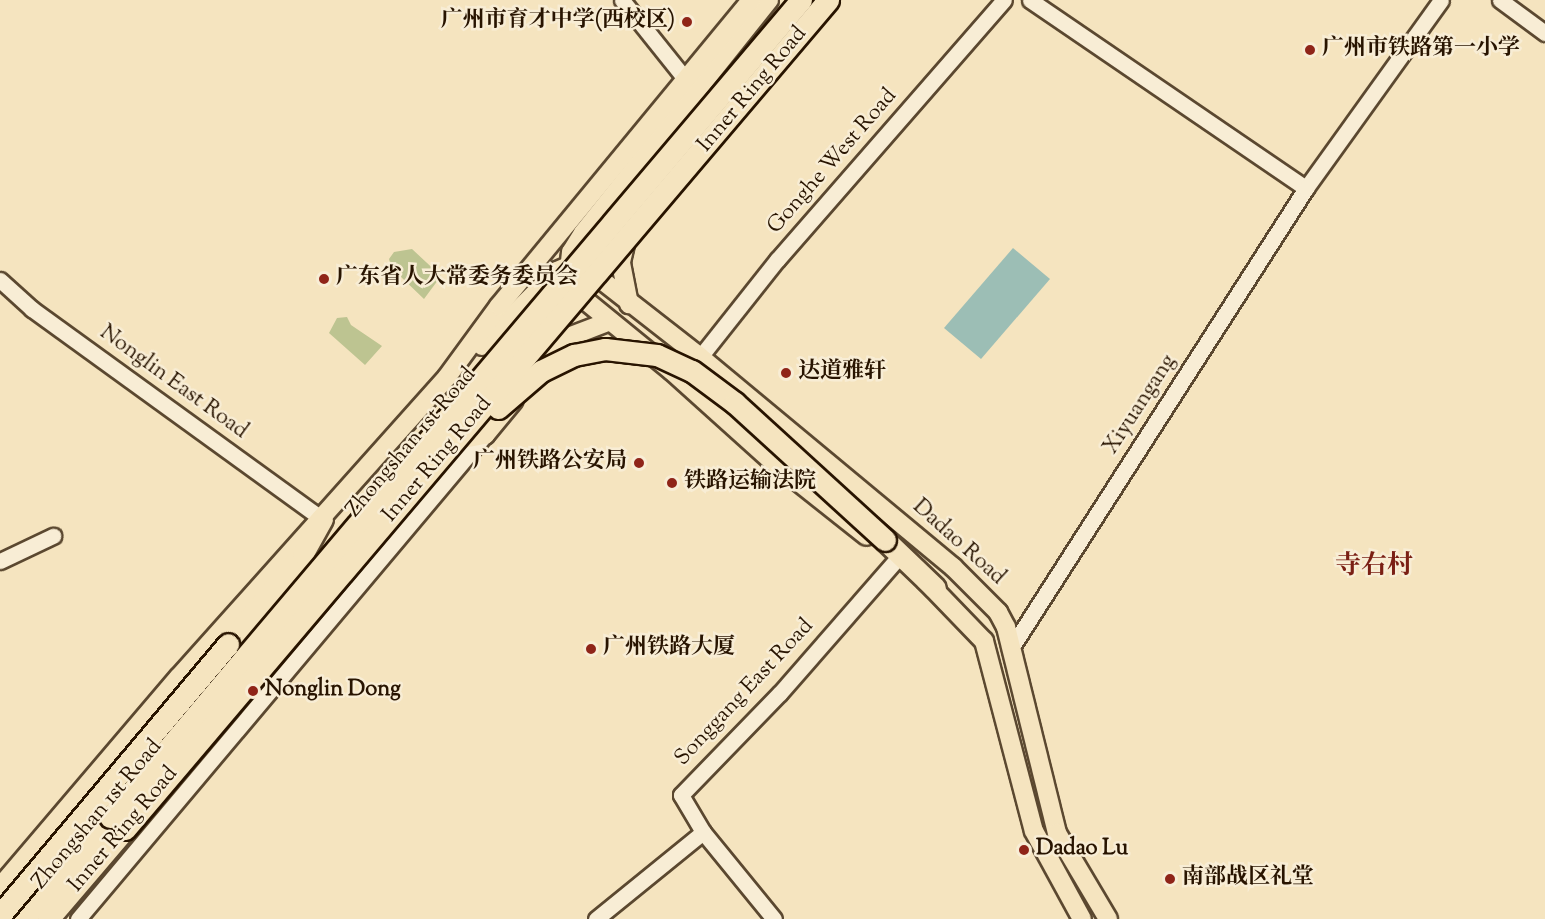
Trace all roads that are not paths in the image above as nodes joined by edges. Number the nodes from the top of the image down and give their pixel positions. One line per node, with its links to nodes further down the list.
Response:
1 (622, 0): 12 (street)
2 (751, 0): 12 (main road, Zhongshan 1st Road)
3 (768, 0): 15 (main road)
4 (801, 0): 40 (highway, Inner Ring Road, bridge)
5 (819, 0): 14 (main road, Zhongshan 1st Road)
6 (828, 0): 31 (highway, Inner Ring Road, bridge)
7 (1004, 0): 23 (street, Gonghe West Road)
8 (1030, 0): 13 (street)
9 (1441, 0): 13 (street, Xiyuangang)
10 (1500, 0): 11 (street)
11 (1545, 33)
12 (686, 80): 24 (main road, Zhongshan 1st Road)
13 (1306, 188): 36 (street, Xiyuangang)
14 (634, 218): 16 (main road, Zhongshan 1st Road); 21 (main road)
15 (579, 238): 16 (main road); 17 (main road)
16 (602, 257): 18 (main road, Zhongshan 1st Road)
17 (568, 266): 18 (main road); 20 (main road); 24 (main road)
18 (590, 271): 20 (main road, Zhongshan 1st Road); 21 (main road, Dadao Road)
19 (0, 280): 30 (street, Nonglin East Road)
20 (573, 290): 22 (main road); 25 (main road, Zhongshan 1st Road)
21 (629, 304): 23 (main road, Dadao Road)
22 (610, 321): 26 (main road); 33 (main road)
23 (700, 357): 36 (main road, Dadao Road)
24 (447, 377): 25 (main road); 30 (main road, Zhongshan 1st Road)
25 (477, 402): 27 (main road, Zhongshan 1st Road)
26 (485, 435): 27 (main road); 29 (street)
27 (443, 443): 28 (main road, Zhongshan 1st Road)
28 (399, 497): 29 (street); 41 (main road, Zhongshan 1st Road)
29 (419, 513): 43 (street)
30 (322, 519): 38 (main road, Zhongshan 1st Road); 39 (highway, bridge)
31 (384, 524): 35 (highway, bridge); 42 (highway, Inner Ring Road, bridge)
32 (53, 536): 34 (street)
33 (897, 559): 35 (main road); 37 (street, Songgang East Road)
34 (0, 561)
35 (935, 588): 46 (main road)
36 (1013, 645): 47 (main road, Dadao Road)
37 (703, 832): 44 (street); 45 (street, Songgang East Road)
38 (0, 887)
39 (0, 915)
40 (24, 919)
41 (42, 919)
42 (48, 919)
43 (78, 919)
44 (596, 919)
45 (774, 919)
46 (1082, 919)
47 (1108, 919)

